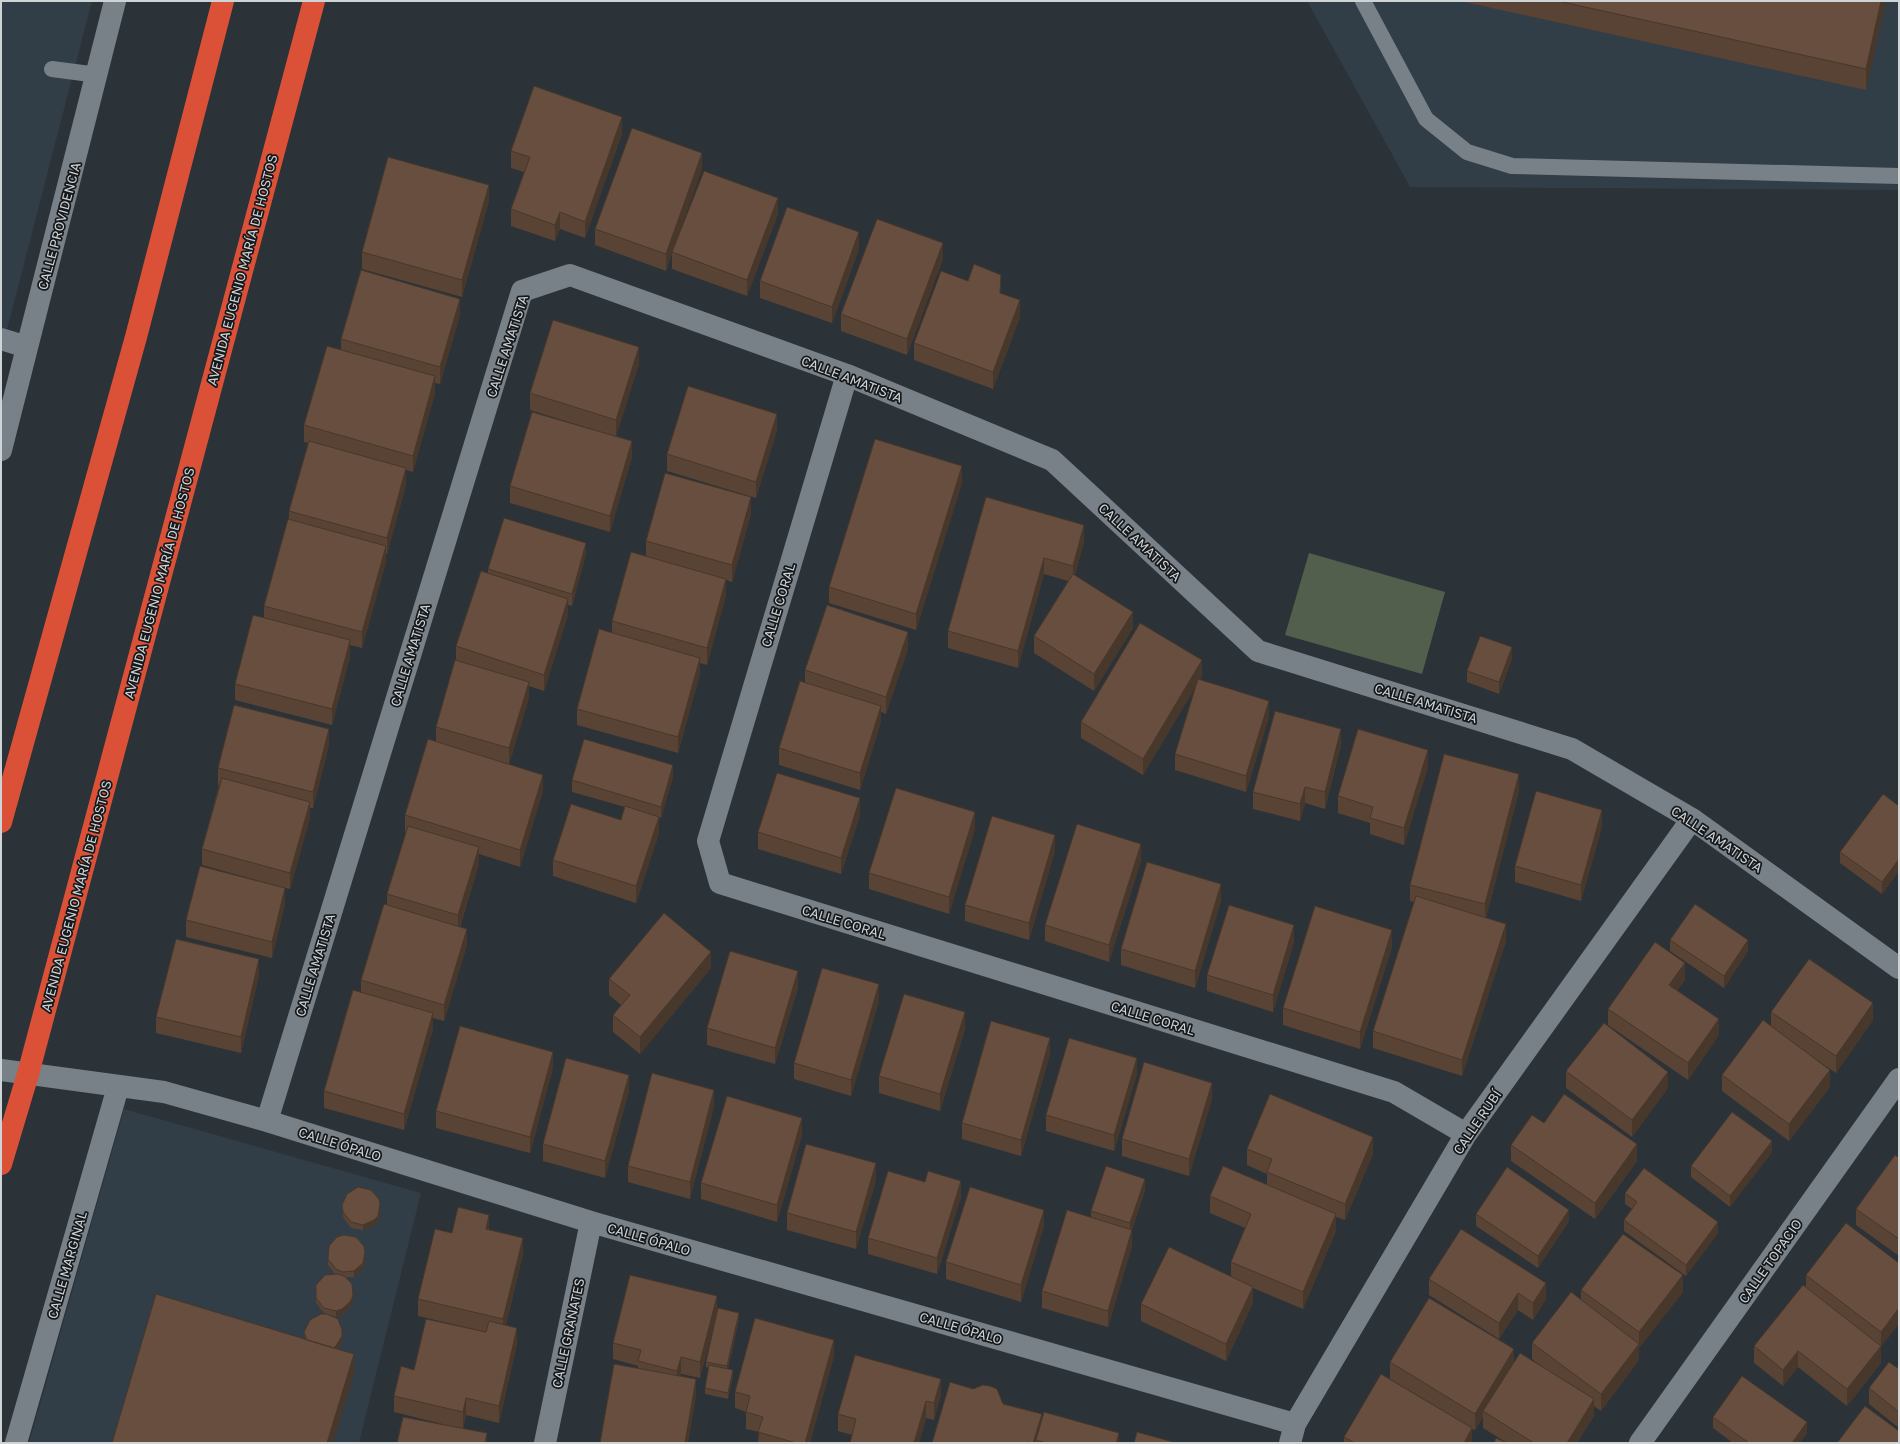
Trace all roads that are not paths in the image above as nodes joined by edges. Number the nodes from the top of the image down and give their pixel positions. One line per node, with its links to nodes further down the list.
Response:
1 (115, 1): 6 (street, CALLE PROVIDENCIA)
2 (223, 1): 14 (highway)
3 (314, 1): 17 (highway, AVENIDA EUGENIO MARÍA DE HOSTOS)
4 (1363, 1): 7 (lane)
5 (52, 69): 6 (lane)
6 (98, 75): 9 (street, CALLE PROVIDENCIA)
7 (1899, 176)
8 (1, 340): 9 (street)
9 (27, 346): 11 (street, CALLE PROVIDENCIA)
10 (847, 375): 13 (street, CALLE AMATISTA); 20 (street, CALLE AMATISTA); 21 (street, CALLE CORAL)
11 (7, 400): 12 (street, CALLE PROVIDENCIA)
12 (1, 450)
13 (1692, 819): 15 (street, CALLE AMATISTA); 21 (street, CALLE RUBÍ)
14 (1, 822)
15 (1899, 968)
16 (1, 1070): 17 (street, CALLE ÓPALO)
17 (28, 1074): 19 (street, CALLE ÓPALO); 22 (highway, AVENIDA EUGENIO MARÍA DE HOSTOS)
18 (1899, 1079): 27 (street, CALLE TOPACIO)
19 (118, 1087): 20 (street, CALLE ÓPALO); 25 (street, CALLE MARGINAL)
20 (267, 1121): 23 (street, CALLE ÓPALO)
21 (1466, 1134): 24 (street, CALLE RUBÍ)
22 (1, 1164)
23 (591, 1222): 24 (street, CALLE ÓPALO); 26 (street, CALLE GRANATES)
24 (1292, 1434)
25 (16, 1443)
26 (545, 1443)
27 (1640, 1443)

